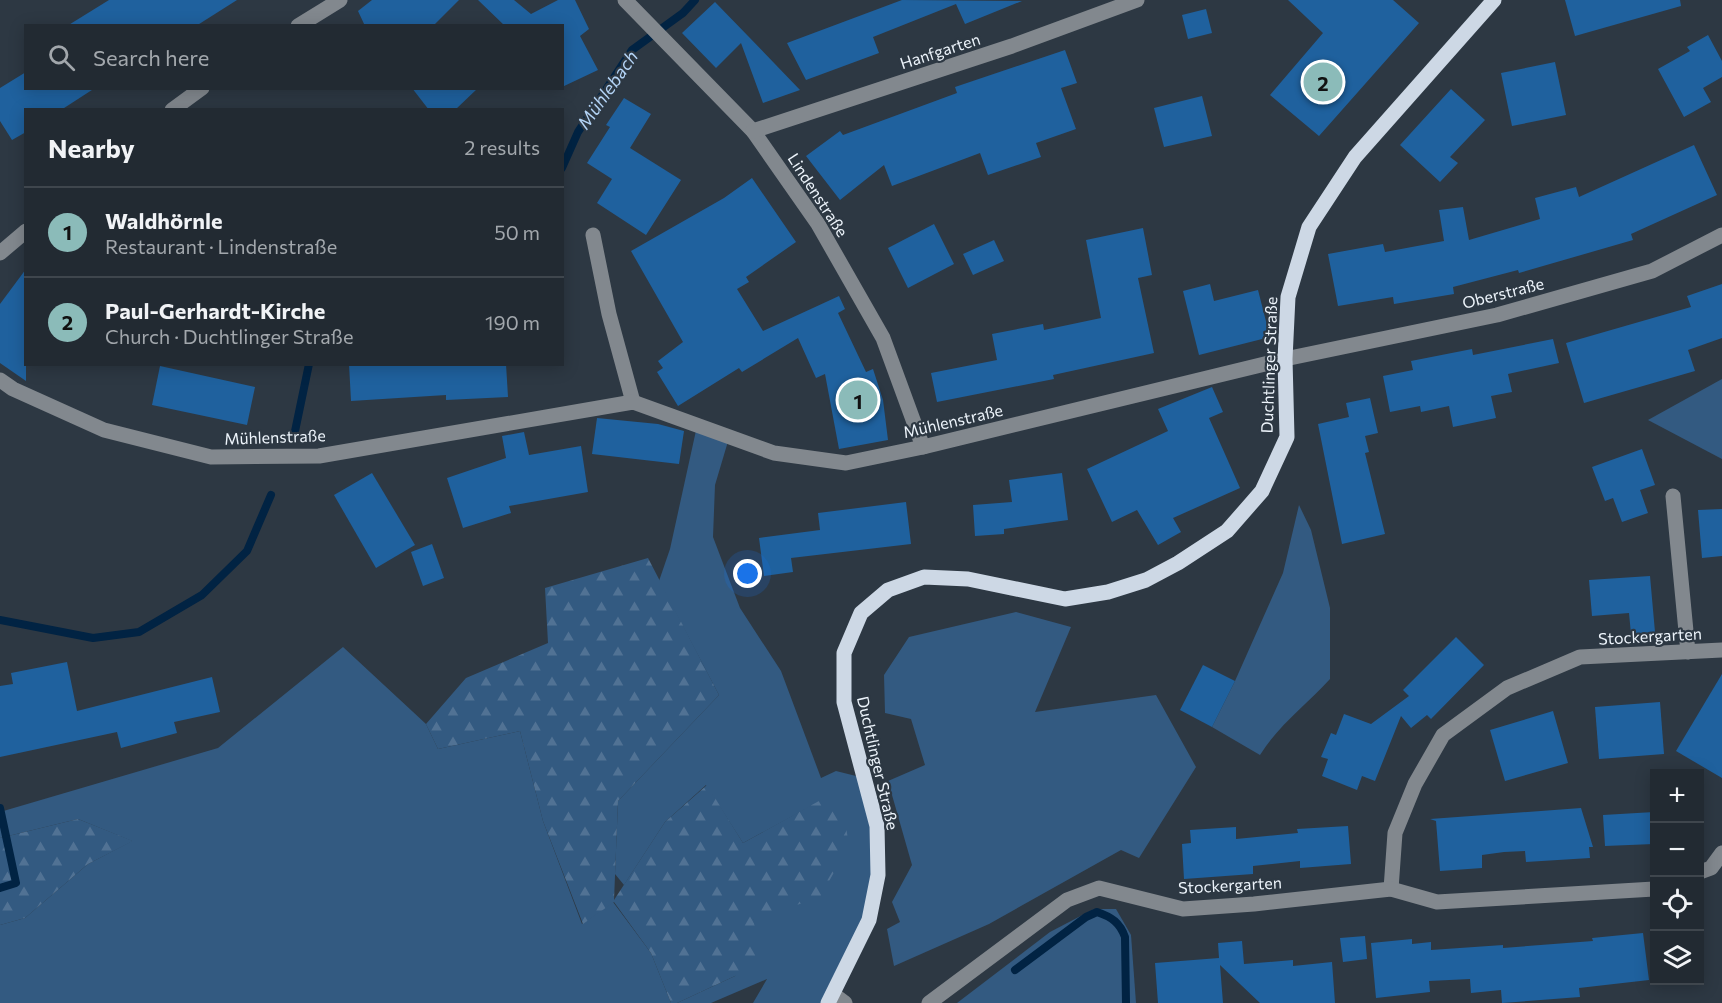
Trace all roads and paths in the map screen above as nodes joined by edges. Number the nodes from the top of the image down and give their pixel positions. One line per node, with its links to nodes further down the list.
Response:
1 (340, 0): 5 (street)
2 (1137, 0): 8 (street, Hanfgarten)
3 (1494, 0): 13 (main road, Duchtlinger Straße)
4 (627, 3): 8 (street, Lindenstraße)
5 (301, 24)
6 (199, 90): 7 (street)
7 (175, 108)
8 (753, 131): 16 (street, Lindenstraße)
9 (24, 233): 12 (street)
10 (593, 235): 15 (street)
11 (1722, 235): 13 (street, Oberstraße)
12 (0, 253)
13 (1285, 359): 16 (street, Mühlenstraße); 24 (main road, Duchtlinger Straße)
14 (0, 380): 15 (street, Mühlenstraße)
15 (633, 402): 16 (street, Mühlenstraße)
16 (923, 447)
17 (1673, 496): 19 (street)
18 (1722, 650): 19 (street, Stockergarten)
19 (1688, 652): 22 (street, Stockergarten)
20 (1722, 853): 21 (street)
21 (1704, 871)
22 (1391, 889): 23 (street, Stockergarten); 25 (street, Stockergarten)
23 (1650, 889)
24 (835, 1000)
25 (929, 1003)

